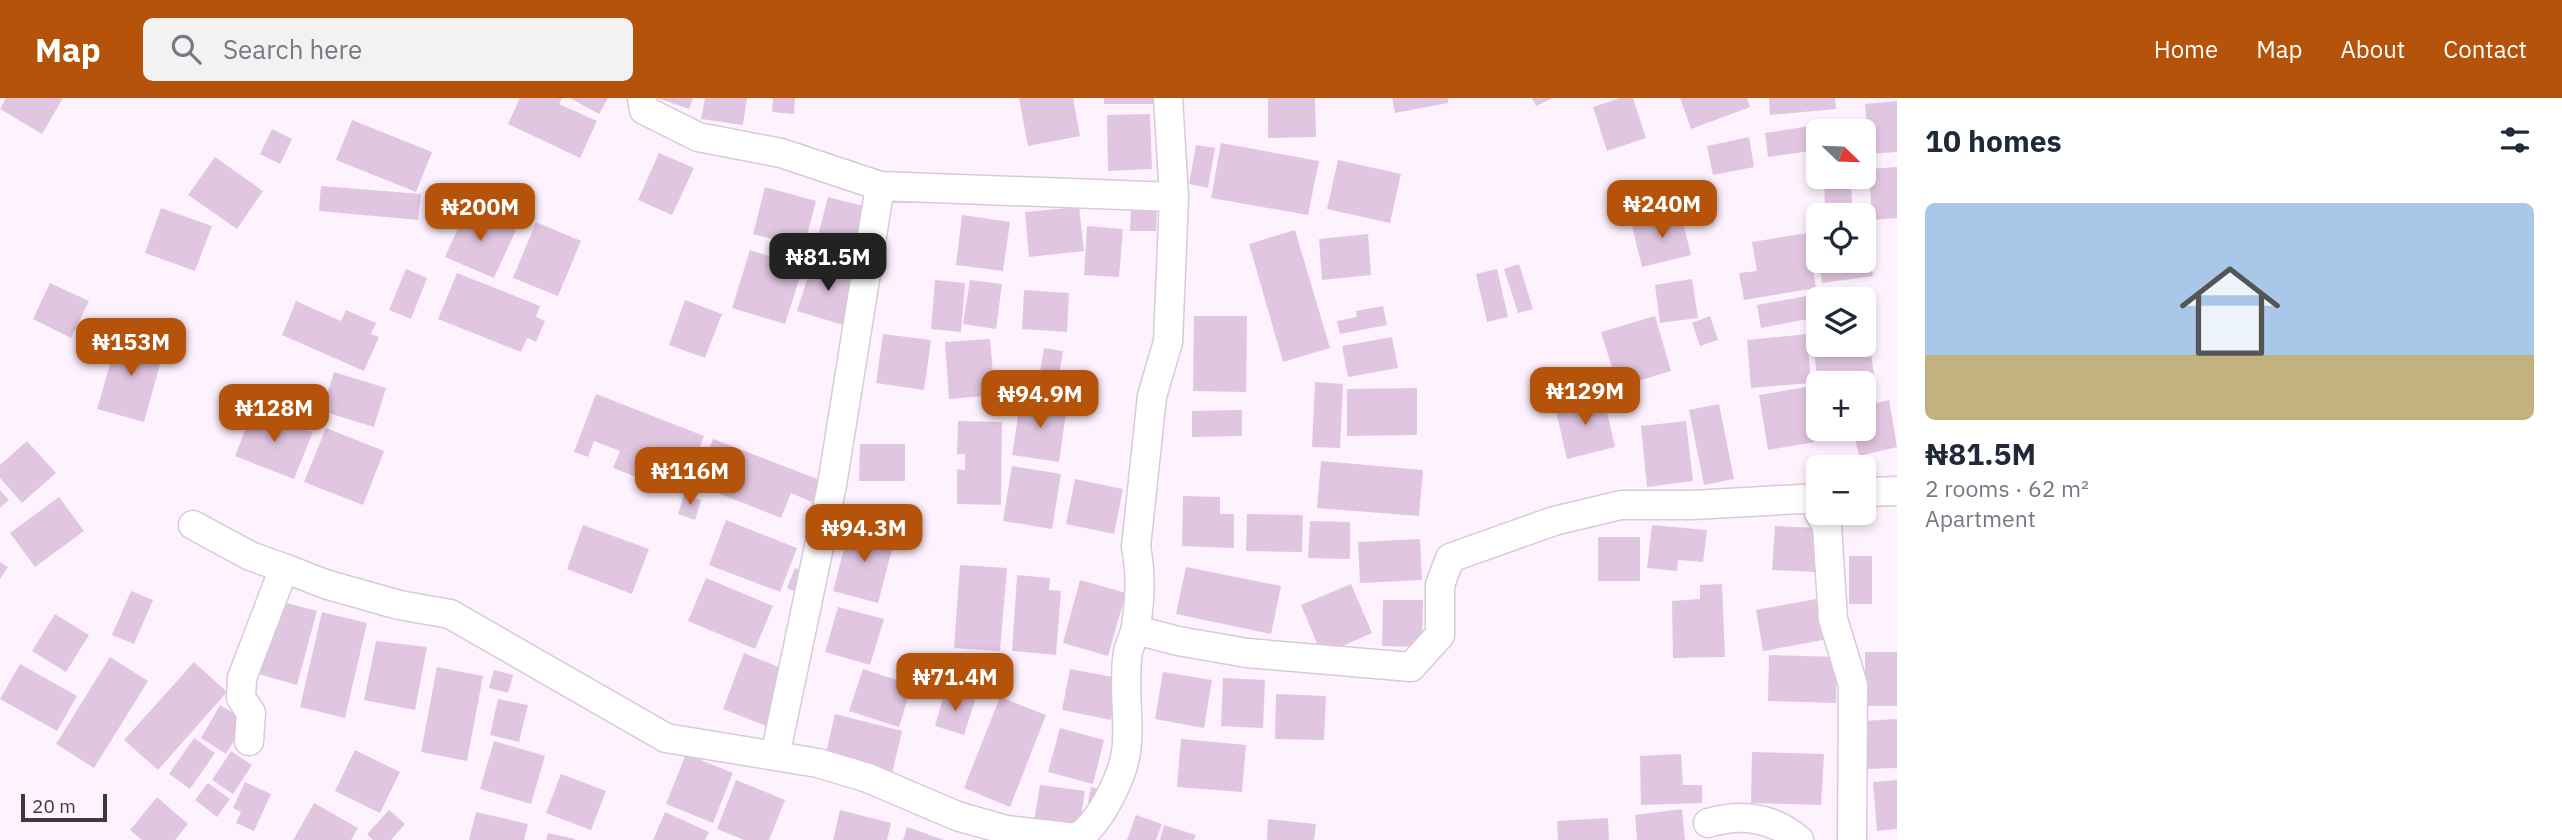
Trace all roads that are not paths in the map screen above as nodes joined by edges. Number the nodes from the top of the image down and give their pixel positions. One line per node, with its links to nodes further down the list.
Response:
1 (642, 98): 3 (street)
2 (1168, 98): 4 (street)
3 (880, 186): 4 (street); 13 (street)
4 (1174, 197): 11 (street)
5 (1897, 491): 6 (street)
6 (1876, 492)
7 (1806, 505): 11 (street)
8 (1826, 525): 16 (street)
9 (193, 526): 10 (street)
10 (284, 568): 12 (street); 13 (street)
11 (1136, 630): 13 (street)
12 (249, 741)
13 (775, 756)
14 (1708, 823): 15 (street)
15 (1800, 840)
16 (1852, 840)

